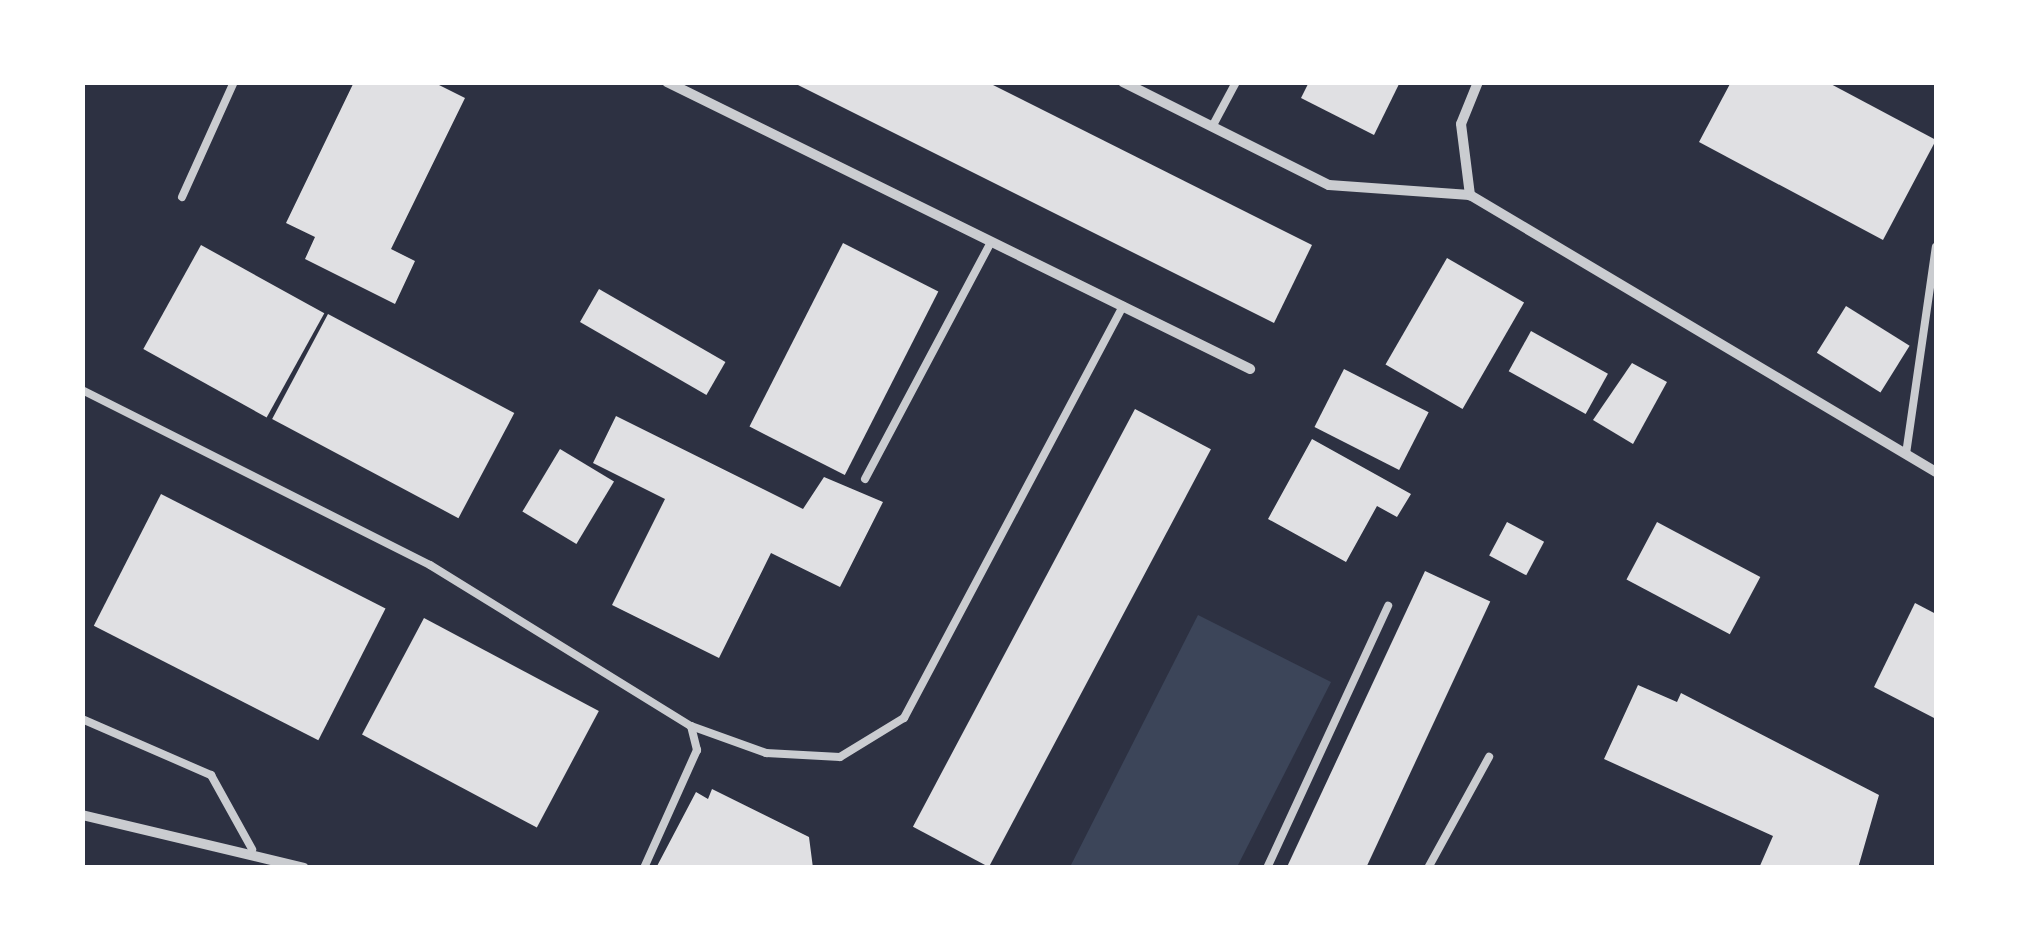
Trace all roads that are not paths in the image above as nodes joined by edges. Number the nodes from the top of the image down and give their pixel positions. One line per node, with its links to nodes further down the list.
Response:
1 (234, 82): 8 (lane)
2 (666, 82): 9 (street)
3 (1123, 82): 6 (street)
4 (1236, 82): 6 (lane)
5 (1478, 82): 7 (street)
6 (1212, 128): 7 (street)
7 (1470, 195): 14 (street)
8 (182, 198)
9 (991, 242): 11 (street); 16 (lane)
10 (1936, 246): 14 (lane)
11 (1123, 306): 12 (street); 19 (lane)
12 (1250, 369)
13 (82, 390): 19 (lane)
14 (1906, 454): 15 (street)
15 (1936, 472)
16 (866, 479)
17 (1388, 606): 25 (lane)
18 (82, 719): 22 (lane)
19 (691, 726): 24 (lane)
20 (1489, 757): 26 (lane)
21 (82, 815): 22 (street)
22 (252, 849): 23 (street)
23 (304, 868)
24 (644, 868)
25 (1267, 868)
26 (1428, 868)

